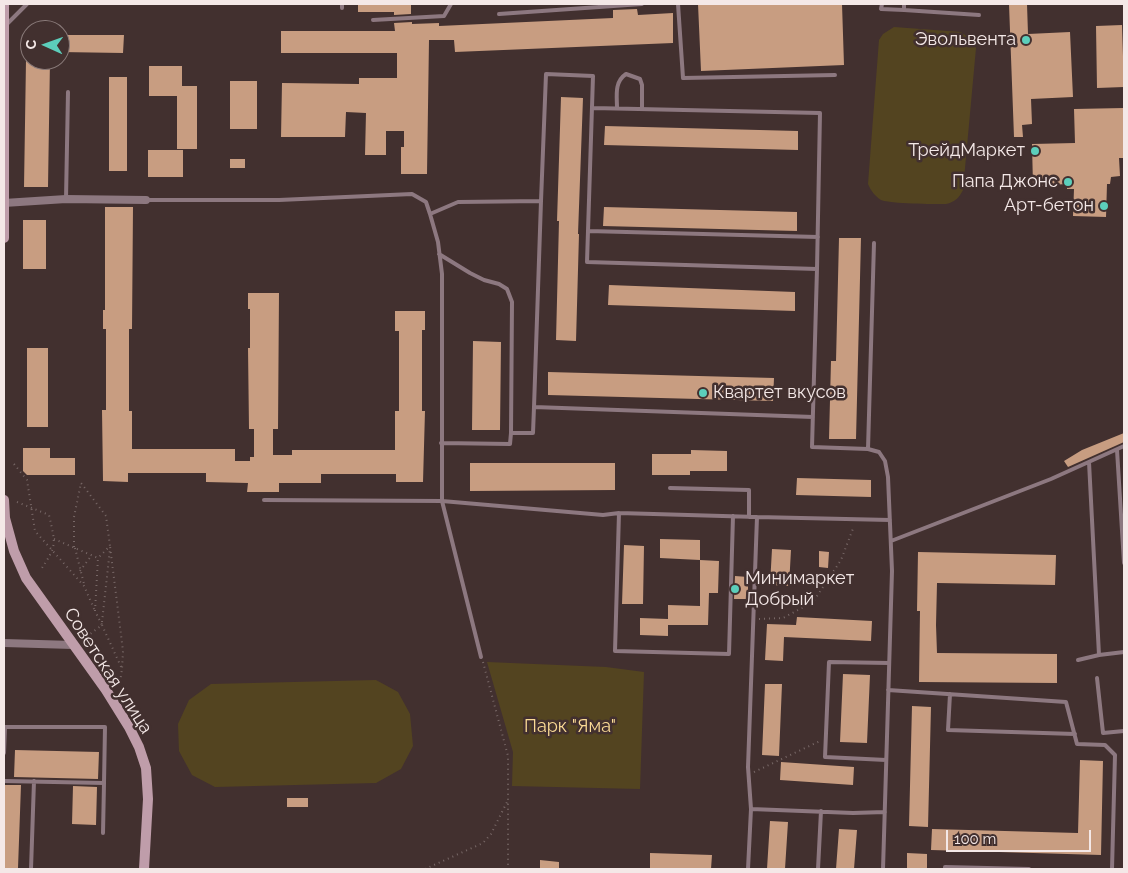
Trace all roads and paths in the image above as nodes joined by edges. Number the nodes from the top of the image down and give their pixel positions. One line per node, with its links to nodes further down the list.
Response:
1 (4, 4): 12 (main road)
2 (27, 4): 12 (lane)
3 (451, 4): 11 (lane)
4 (642, 4): 9 (lane)
5 (678, 4): 13 (lane)
6 (882, 4): 8 (lane)
7 (904, 4): 8 (lane)
8 (904, 10): 10 (lane)
9 (500, 14)
10 (979, 15)
11 (373, 20)
12 (4, 27): 18 (main road)
13 (835, 75)
14 (68, 92): 19 (lane)
15 (593, 108): 16 (lane); 21 (lane); 24 (lane)
16 (617, 108): 17 (lane); 17 (lane)
17 (642, 109): 25 (lane)
18 (4, 169): 22 (main road)
19 (66, 199): 20 (street); 22 (street)
20 (146, 200): 23 (lane)
21 (541, 201): 23 (lane); 30 (lane)
22 (4, 203): 26 (main road)
23 (430, 214): 28 (lane)
24 (588, 231): 25 (lane); 29 (lane)
25 (818, 237): 29 (lane)
26 (4, 238)
27 (874, 243): 35 (lane)
28 (439, 254): 32 (lane); 33 (lane)
29 (817, 269): 31 (lane)
30 (534, 407): 31 (lane); 32 (lane)
31 (813, 417): 35 (lane)
32 (511, 432): 33 (lane)
33 (441, 443): 42 (lane)
34 (1124, 446): 36 (lane)
35 (868, 449): 50 (lane)
36 (1117, 450): 37 (lane); 58 (lane)
37 (1089, 462): 52 (lane); 69 (lane)
38 (14, 464): 44 (path)
39 (670, 488): 47 (lane)
40 (4, 500): 67 (main road, Советская улица)
41 (264, 500): 42 (lane)
42 (442, 501): 45 (lane); 70 (lane)
43 (16, 502): 44 (path)
44 (31, 508): 51 (path); 55 (path)
45 (620, 513): 46 (lane); 46 (lane)
46 (733, 516): 47 (lane)
47 (749, 517): 48 (lane)
48 (757, 517): 49 (lane); 63 (lane)
49 (857, 519): 50 (lane); 63 (path)
50 (890, 520): 52 (lane)
51 (54, 540): 54 (path); 55 (path)
52 (891, 541): 72 (lane)
53 (110, 546): 54 (path); 57 (path); 64 (path); 73 (path)
54 (74, 548): 56 (path); 60 (path)
55 (53, 552): 59 (path); 61 (path)
56 (92, 555): 57 (path); 60 (path)
57 (98, 558): 62 (path)
58 (1124, 563)
59 (40, 571)
60 (80, 571): 61 (path)
61 (84, 586): 62 (path)
62 (95, 610): 64 (path)
63 (754, 620): 83 (lane)
64 (102, 625): 65 (path); 73 (path)
65 (86, 637)
66 (4, 643): 67 (street)
67 (73, 645): 93 (main road, Советская улица)
68 (1124, 652): 69 (lane)
69 (1099, 654): 71 (lane)
70 (481, 657): 87 (path)
71 (1078, 660)
72 (889, 663): 76 (lane); 80 (lane)
73 (122, 669): 75 (path)
74 (1097, 678): 78 (lane)
75 (120, 682)
76 (888, 690): 79 (lane); 82 (lane)
77 (950, 694): 79 (lane)
78 (1124, 731)
79 (1075, 734): 101 (lane)
80 (826, 738): 82 (lane); 83 (path)
81 (4, 753): 86 (lane)
82 (886, 760): 90 (lane)
83 (749, 774): 88 (lane)
84 (4, 781): 85 (lane)
85 (34, 781): 86 (lane); 92 (lane)
86 (104, 782): 91 (lane)
87 (508, 800): 94 (path); 95 (path)
88 (751, 809): 89 (lane); 96 (lane)
89 (821, 811): 90 (lane); 97 (lane)
90 (885, 812): 98 (lane)
91 (102, 833)
92 (31, 869)
93 (144, 869)
94 (424, 869)
95 (508, 869)
96 (748, 869)
97 (818, 869)
98 (883, 869)
99 (945, 869): 100 (lane)
100 (1029, 869)
101 (1112, 869)

